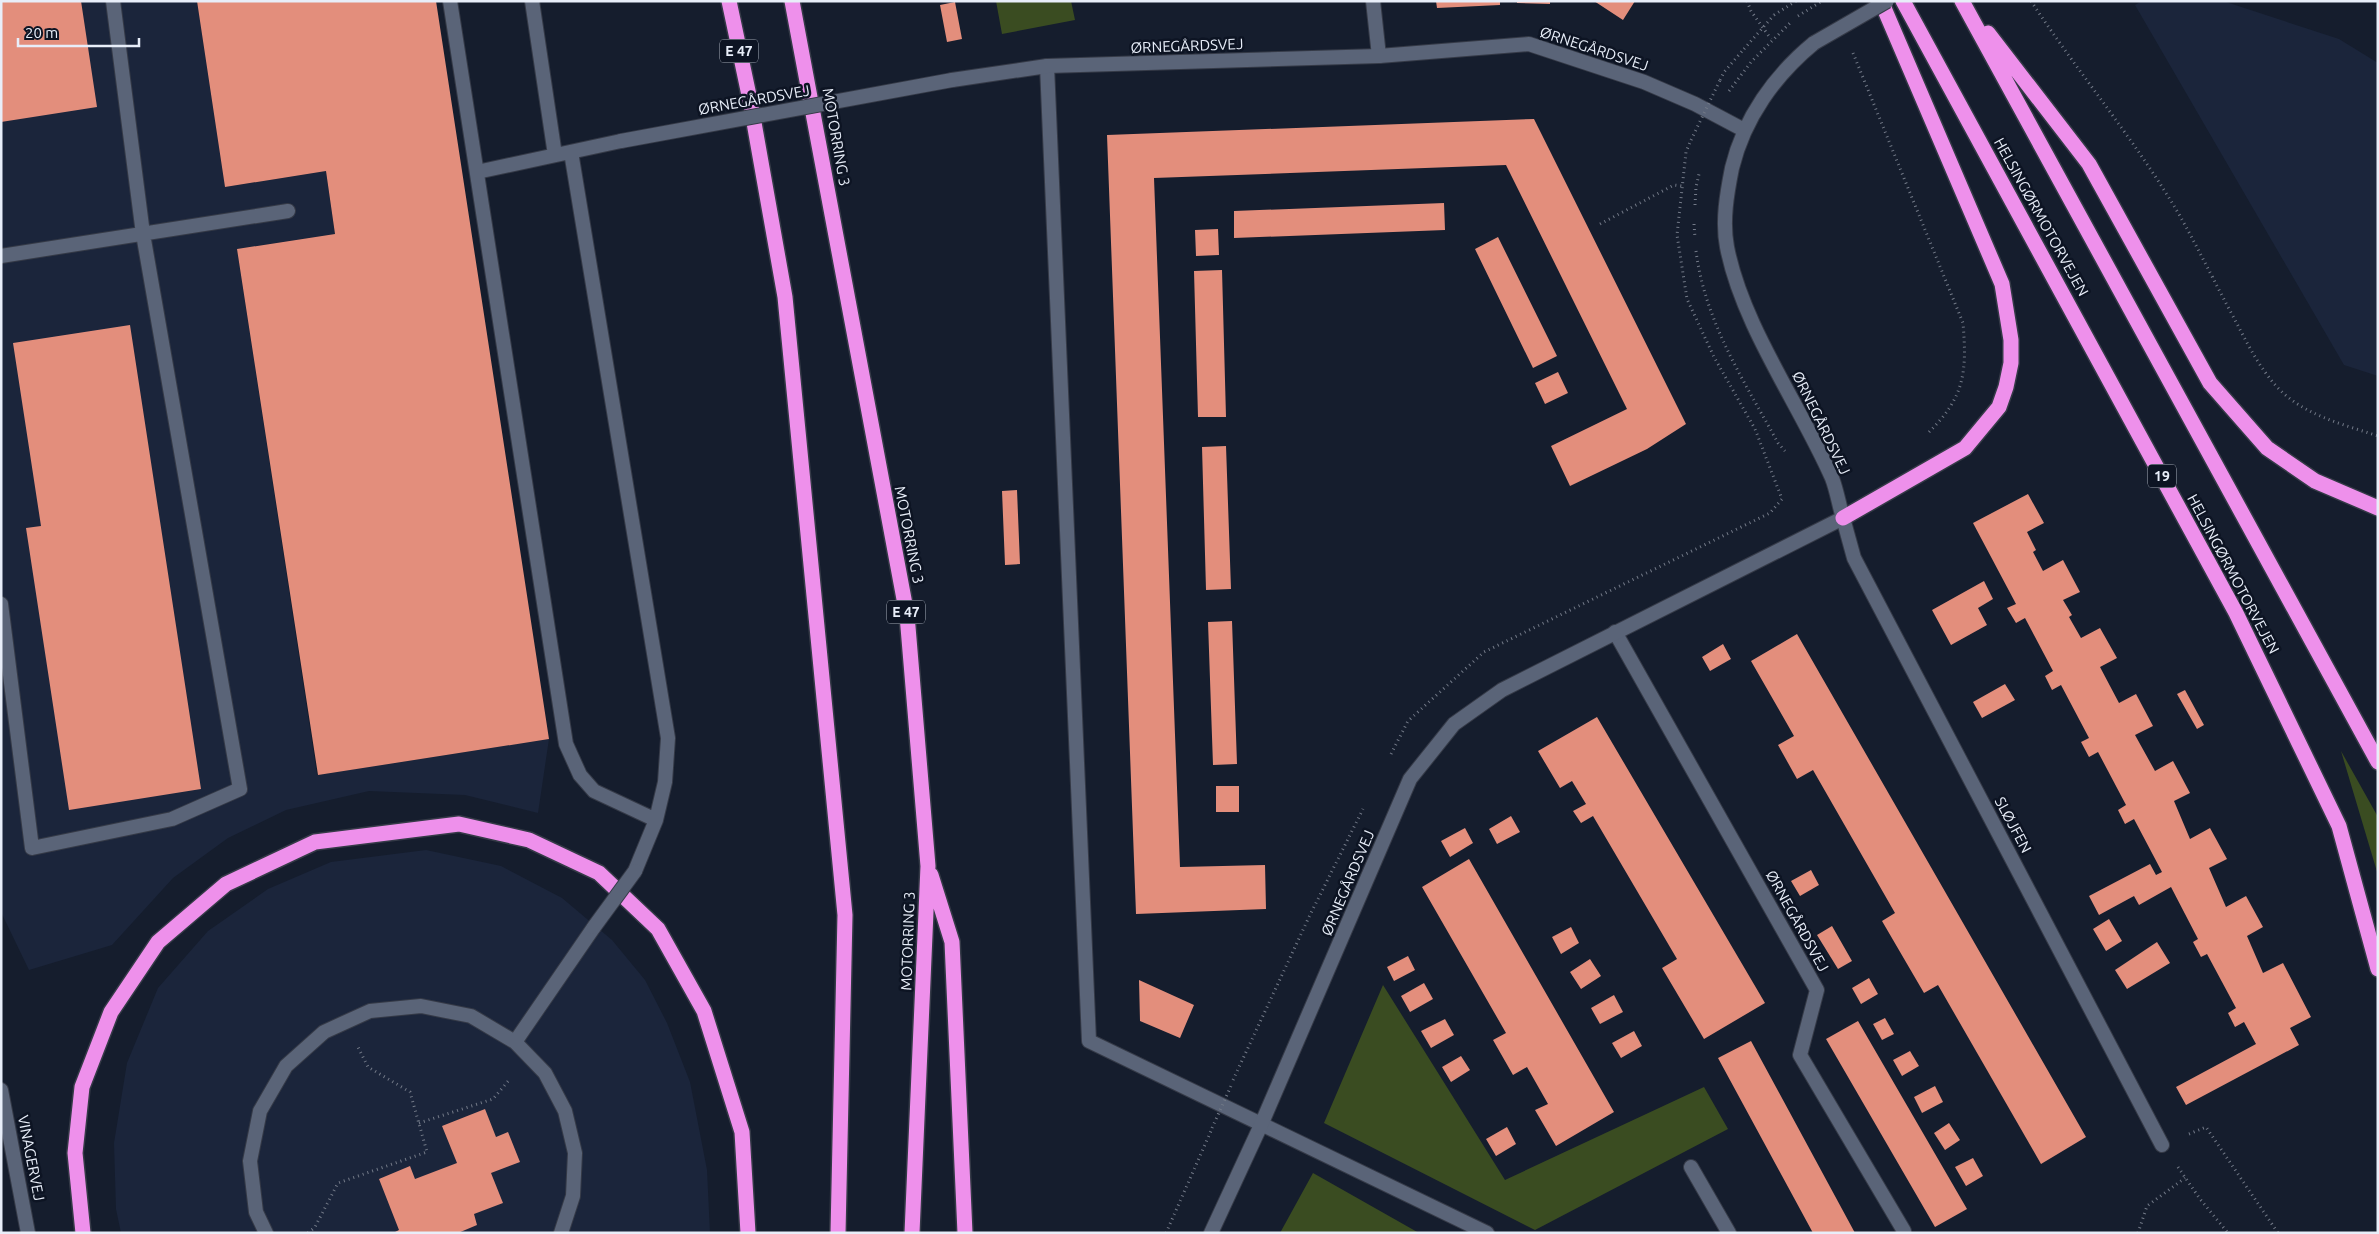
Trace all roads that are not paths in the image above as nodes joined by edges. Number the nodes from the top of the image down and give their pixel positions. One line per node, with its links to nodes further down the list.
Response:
1 (113, 1): 18 (street)
2 (450, 1): 16 (street)
3 (532, 1): 15 (street)
4 (729, 1): 39 (highway, E 47)
5 (792, 1): 26 (highway, MOTORRING 3 / E 47)
6 (1373, 1): 11 (street)
7 (1881, 1): 21 (highway)
8 (1887, 1): 13 (street, ØRNEGÅRDSVEJ, bridge)
9 (1903, 1): 27 (highway, HELSINGØRMOTORVEJEN / 19)
10 (1962, 1): 20 (highway); 24 (highway)
11 (1379, 56): 12 (street, ØRNEGÅRDSVEJ); 13 (street, ØRNEGÅRDSVEJ)
12 (1047, 66): 14 (street, ØRNEGÅRDSVEJ, bridge); 30 (street)
13 (1744, 130): 21 (street, ØRNEGÅRDSVEJ)
14 (571, 152): 15 (street, ØRNEGÅRDSVEJ); 25 (street)
15 (555, 156): 16 (street, ØRNEGÅRDSVEJ)
16 (477, 172): 25 (street)
17 (288, 211): 18 (street)
18 (144, 234): 19 (street); 22 (street)
19 (1, 256)
20 (2378, 508)
21 (1843, 518): 23 (street, ØRNEGÅRDSVEJ); 31 (street, SLØJFEN)
22 (1, 604)
23 (1615, 632): 30 (street, ØRNEGÅRDSVEJ); 33 (street, ØRNEGÅRDSVEJ)
24 (2378, 762)
25 (656, 820): 28 (street, bridge)
26 (928, 866): 40 (highway, MOTORRING 3 / E 47); 41 (highway)
27 (2378, 969)
28 (515, 1042): 36 (street); 37 (street)
29 (1, 1090): 34 (street, VINAGERVEJ)
30 (1261, 1125): 42 (street, ØRNEGÅRDSVEJ); 43 (street)
31 (2162, 1144)
32 (1691, 1168): 44 (street)
33 (1904, 1231)
34 (28, 1233)
35 (83, 1233): 38 (highway)
36 (266, 1233)
37 (561, 1233)
38 (748, 1233)
39 (838, 1233)
40 (912, 1233)
41 (966, 1233)
42 (1211, 1233)
43 (1487, 1233)
44 (1729, 1233)

